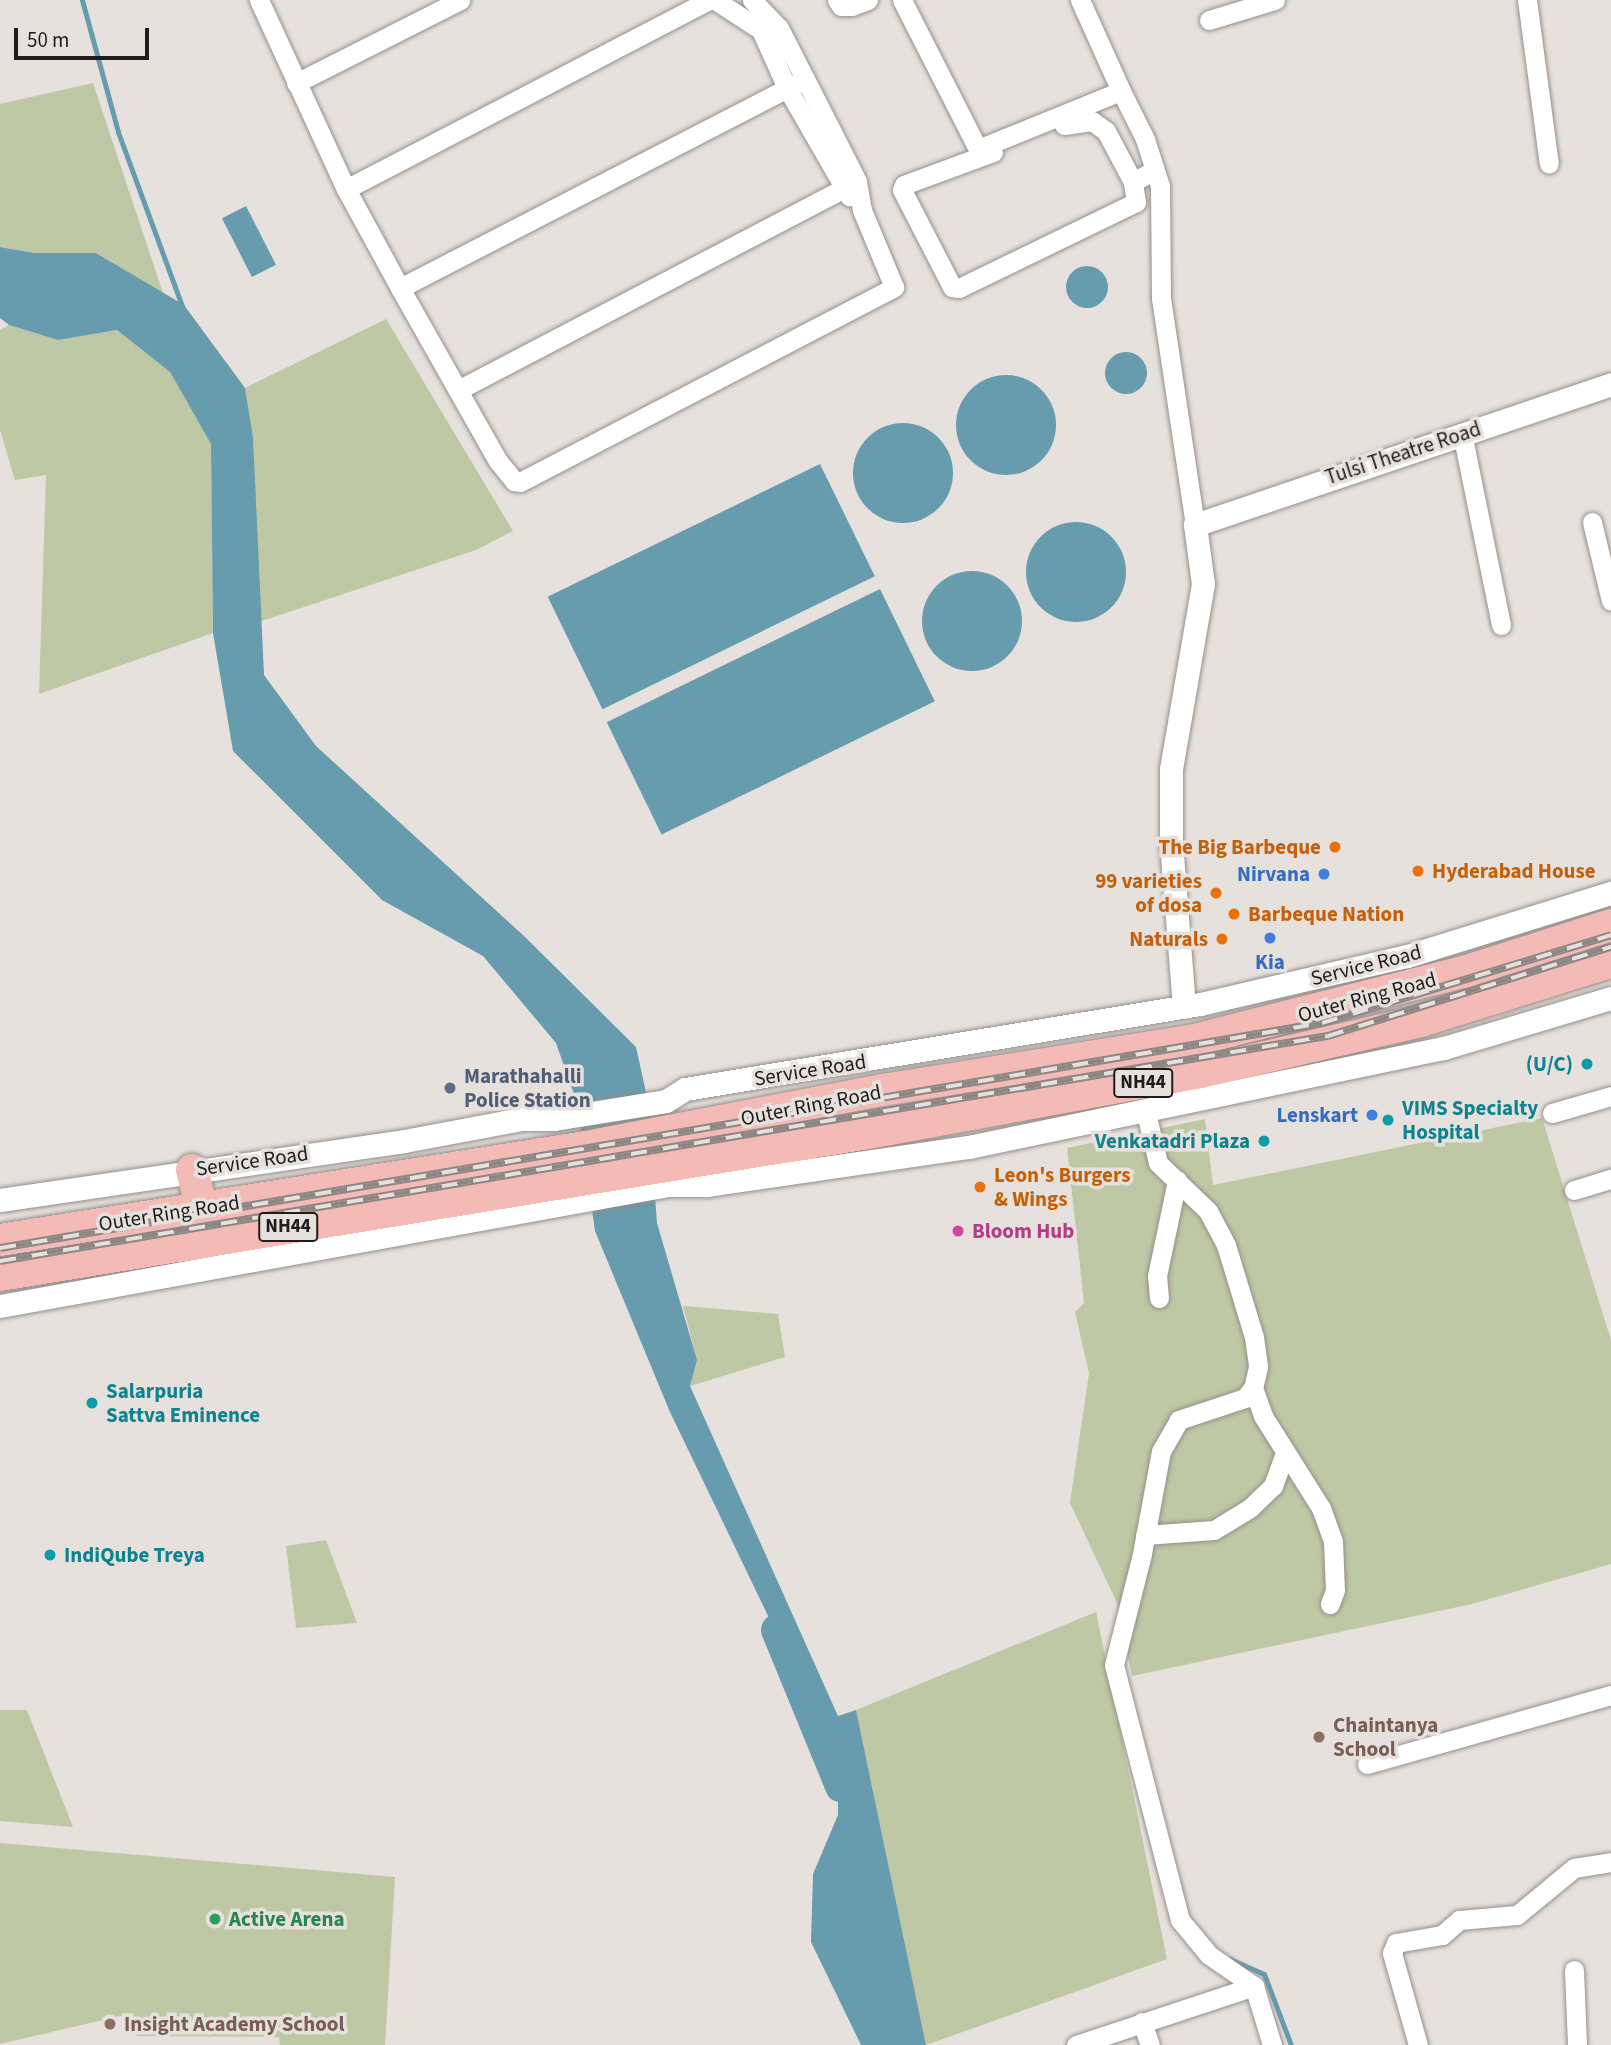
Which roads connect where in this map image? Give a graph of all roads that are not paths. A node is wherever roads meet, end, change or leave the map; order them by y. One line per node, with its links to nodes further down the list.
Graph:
1 (259, 0): 13 (street)
2 (460, 0): 13 (street)
3 (712, 0): 14 (street); 20 (street)
4 (752, 0): 12 (street)
5 (837, 0): 6 (street)
6 (868, 0)
7 (902, 0): 15 (street)
8 (1080, 0): 15 (street)
9 (1275, 0): 11 (street)
10 (1527, 0): 16 (street)
11 (1209, 20)
12 (805, 79): 14 (street); 19 (street)
13 (296, 83): 20 (street)
14 (787, 88): 19 (street); 21 (street)
15 (1121, 91): 17 (street)
16 (1549, 164)
17 (1155, 170): 18 (street); 26 (street)
18 (1133, 182): 18 (street)
19 (849, 185): 23 (street); 23 (street)
20 (346, 189): 21 (street)
21 (400, 288): 23 (street)
22 (1611, 384): 24 (street, Tulsi Theatre Road)
23 (458, 390)
24 (1462, 433): 26 (street, Tulsi Theatre Road); 28 (street)
25 (1592, 522): 27 (street)
26 (1195, 526): 33 (street)
27 (1611, 601)
28 (1501, 625)
29 (1611, 893): 33 (street, Service Road)
30 (1611, 925): 44 (highway, Outer Ring Road / NH44)
31 (1611, 962): 38 (highway, Outer Ring Road / NH44)
32 (1611, 998): 35 (street)
33 (1184, 1007): 37 (street, Service Road)
34 (1611, 1096): 36 (street)
35 (1146, 1113): 38 (street); 40 (street)
36 (1552, 1113)
37 (192, 1170): 43 (street, Service Road); 44 (highway)
38 (667, 1176): 42 (highway, Outer Ring Road / NH44)
39 (1611, 1178): 41 (street)
40 (1177, 1180): 47 (street); 49 (street)
41 (1574, 1189)
42 (577, 1190): 46 (highway, Outer Ring Road / NH44); 48 (street)
43 (0, 1200)
44 (201, 1207): 45 (highway, Outer Ring Road / NH44)
45 (0, 1240)
46 (0, 1275)
47 (1159, 1298)
48 (0, 1306)
49 (1253, 1388): 50 (street); 51 (street)
50 (1284, 1455): 51 (street); 52 (street)
51 (1145, 1535): 57 (street)
52 (1330, 1604)
53 (1611, 1695): 54 (street)
54 (1367, 1764)
55 (1611, 1862): 62 (street)
56 (1574, 1970): 63 (street)
57 (1254, 1986): 58 (street); 61 (street)
58 (1142, 2022): 59 (street); 60 (street)
59 (1076, 2045)
60 (1150, 2045)
61 (1272, 2045)
62 (1418, 2045)
63 (1577, 2045)

